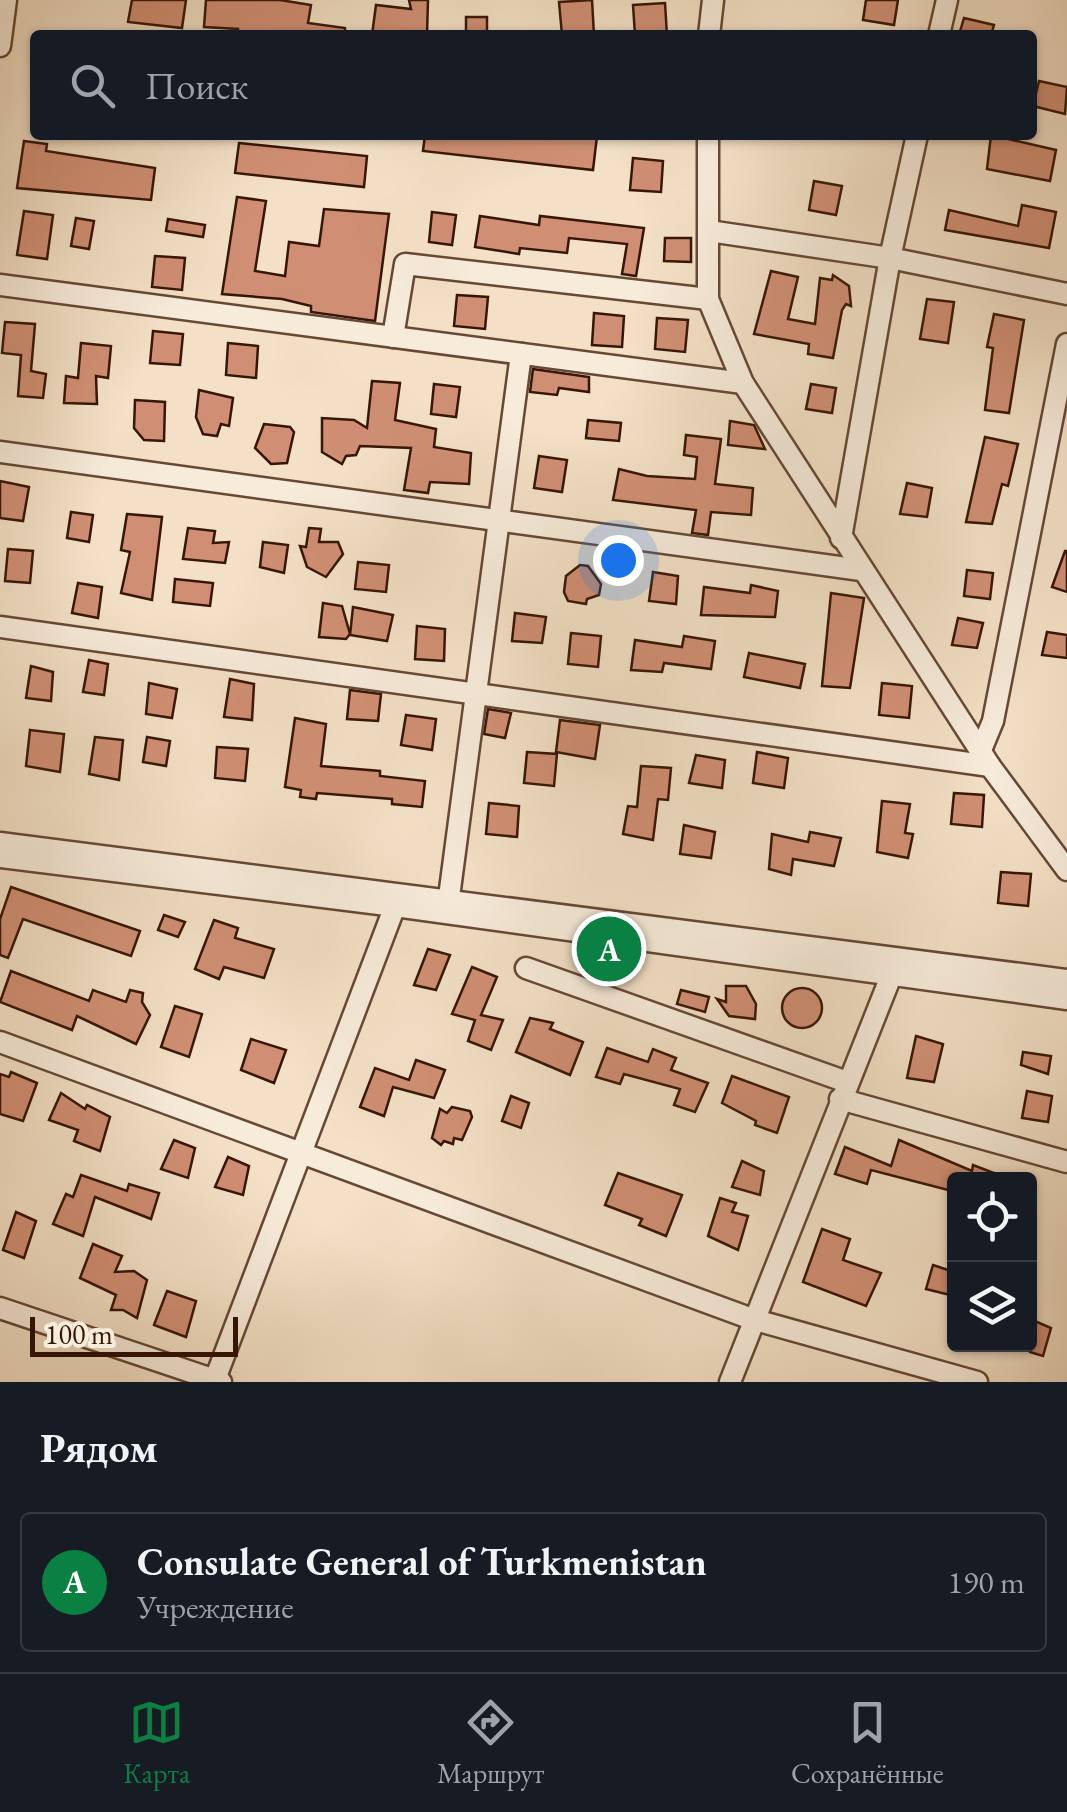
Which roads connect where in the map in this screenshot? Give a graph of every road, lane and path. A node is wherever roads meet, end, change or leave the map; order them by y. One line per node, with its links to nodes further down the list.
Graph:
1 (6, 0): 6 (street)
2 (713, 0): 4 (street)
3 (946, 0): 5 (street)
4 (710, 30)
5 (940, 30)
6 (0, 46)
7 (708, 140): 9 (street)
8 (916, 140): 10 (street)
9 (709, 231): 10 (street); 13 (street)
10 (890, 258): 12 (street); 20 (street)
11 (0, 285): 14 (street)
12 (1067, 294)
13 (708, 299): 14 (street); 17 (street)
14 (394, 337): 16 (street)
15 (1067, 344): 24 (street)
16 (521, 354): 17 (street); 19 (street)
17 (743, 382): 20 (street)
18 (0, 452): 19 (street)
19 (499, 519): 21 (street); 23 (street)
20 (841, 538): 21 (street)
21 (861, 570): 24 (street)
22 (0, 627): 23 (street)
23 (478, 696): 24 (street); 29 (street)
24 (986, 758): 27 (street)
25 (0, 842): 28 (street)
26 (0, 858): 28 (street)
27 (1067, 870)
28 (397, 899): 29 (street); 36 (street)
29 (448, 906): 30 (street)
30 (895, 966): 32 (street); 33 (street); 35 (street)
31 (526, 968): 35 (street)
32 (1067, 980)
33 (1067, 999)
34 (0, 1042): 36 (street)
35 (843, 1091): 37 (street); 39 (street)
36 (302, 1152): 39 (street); 40 (street)
37 (1067, 1162)
38 (0, 1308): 40 (street)
39 (752, 1319): 41 (street); 42 (street)
40 (216, 1381)
41 (730, 1382)
42 (976, 1382)

